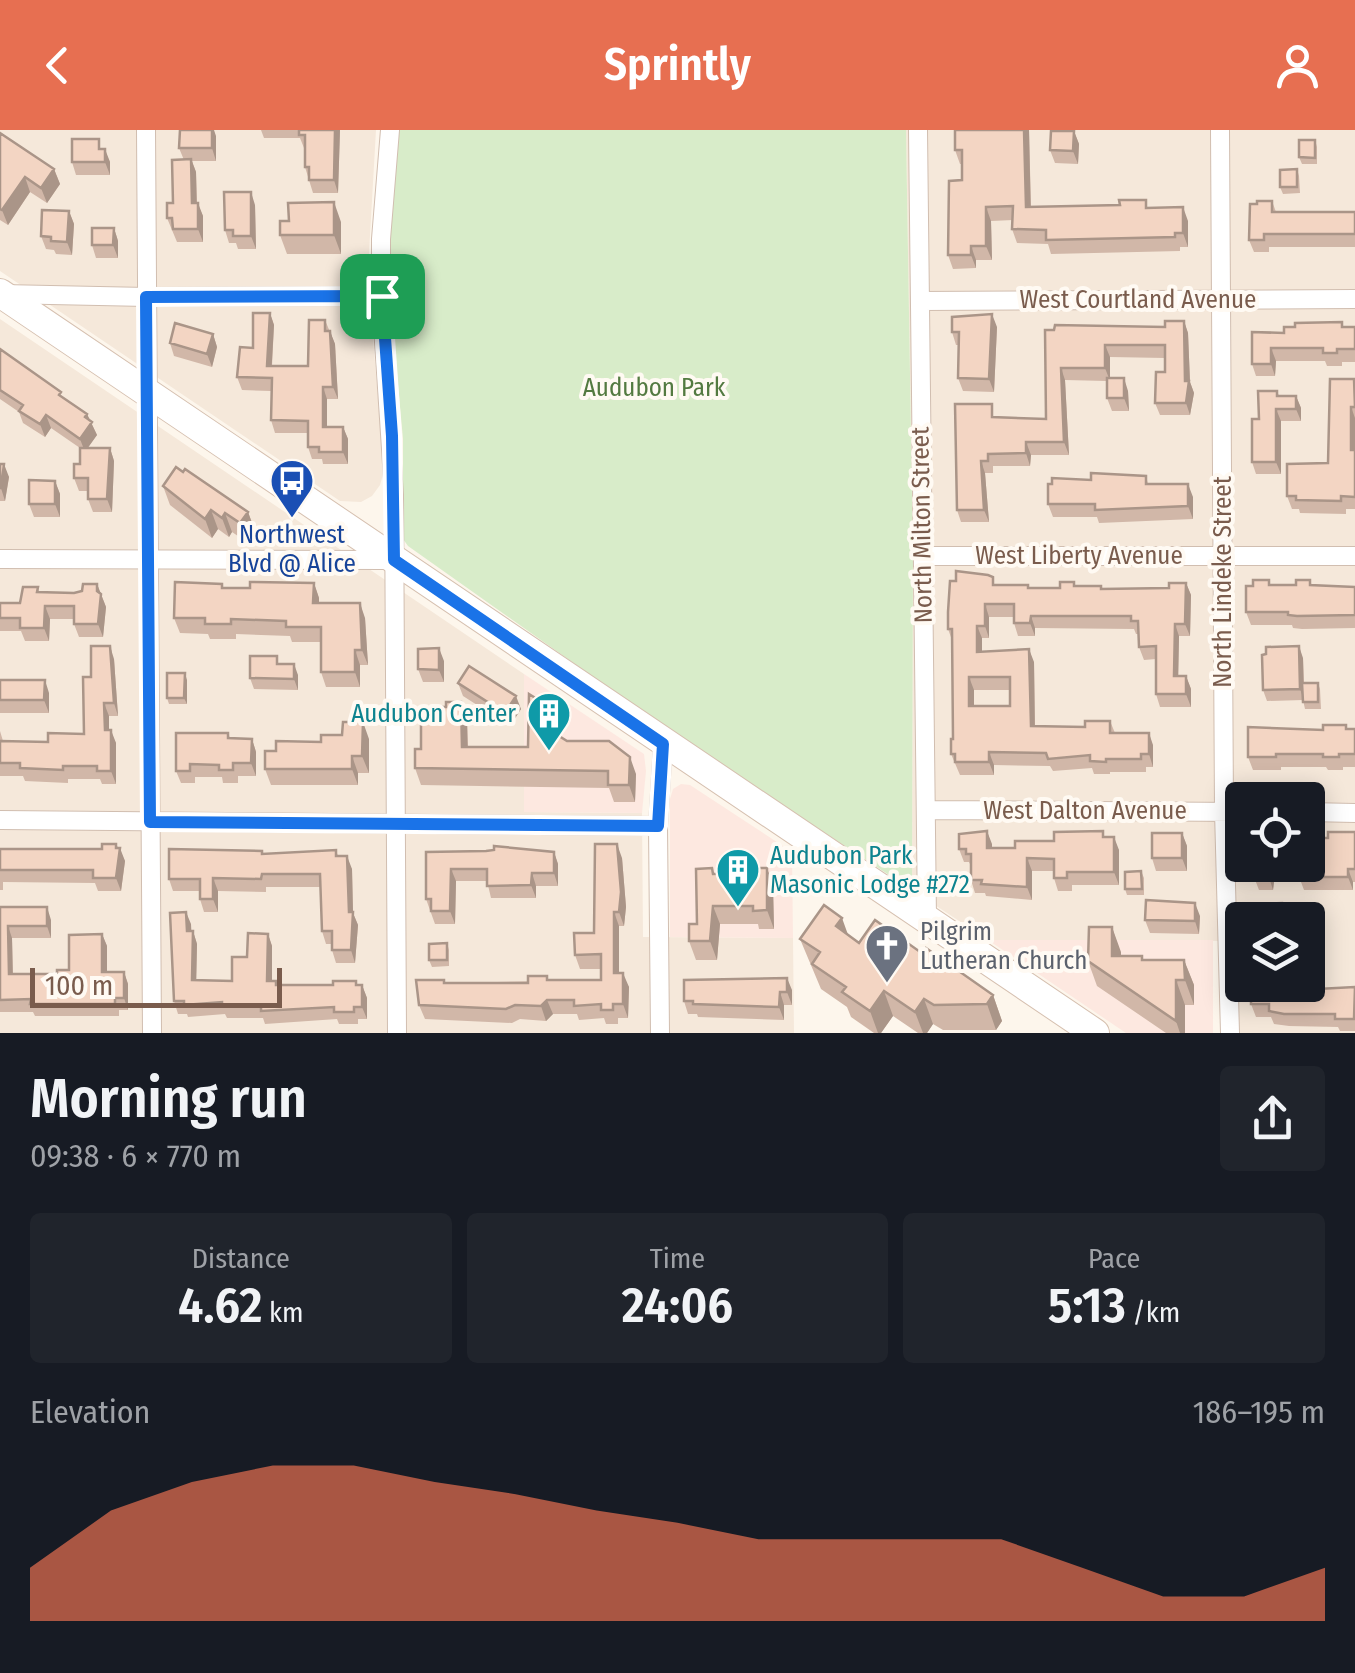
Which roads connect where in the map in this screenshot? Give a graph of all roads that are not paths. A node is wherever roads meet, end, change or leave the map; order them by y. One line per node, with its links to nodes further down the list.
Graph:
1 (146, 130): 7 (street)
2 (390, 130): 6 (street)
3 (918, 130): 10 (street, North Milton Street)
4 (1220, 130): 9 (street, North Lindeke Street)
5 (0, 294): 7 (street); 11 (main road)
6 (382, 296): 7 (street); 17 (street)
7 (146, 297): 11 (street)
8 (1355, 299): 9 (street, West Courtland Avenue)
9 (1220, 300): 10 (street, West Courtland Avenue); 13 (street, North Lindeke Street)
10 (920, 301): 12 (street, North Milton Street)
11 (146, 392): 16 (street); 17 (main road)
12 (922, 556): 13 (street, West Liberty Avenue); 20 (street, North Milton Street)
13 (1224, 556): 14 (street, West Liberty Avenue); 19 (street, North Lindeke Street)
14 (1355, 556)
15 (0, 559): 16 (street)
16 (148, 560): 17 (street); 25 (street)
17 (394, 560): 18 (main road); 26 (street)
18 (663, 744): 27 (street); 29 (main road)
19 (1233, 782)
20 (927, 810): 21 (street, West Dalton Avenue); 29 (street, North Milton Street)
21 (1225, 811)
22 (1325, 812): 23 (street)
23 (1355, 813)
24 (0, 820): 25 (street)
25 (150, 822): 26 (street); 30 (street)
26 (394, 824): 27 (street); 31 (street)
27 (658, 826): 32 (street)
28 (1233, 882): 34 (street, North Lindeke Street)
29 (927, 920): 33 (main road)
30 (152, 1033)
31 (397, 1033)
32 (660, 1033)
33 (1095, 1033)
34 (1230, 1033)

